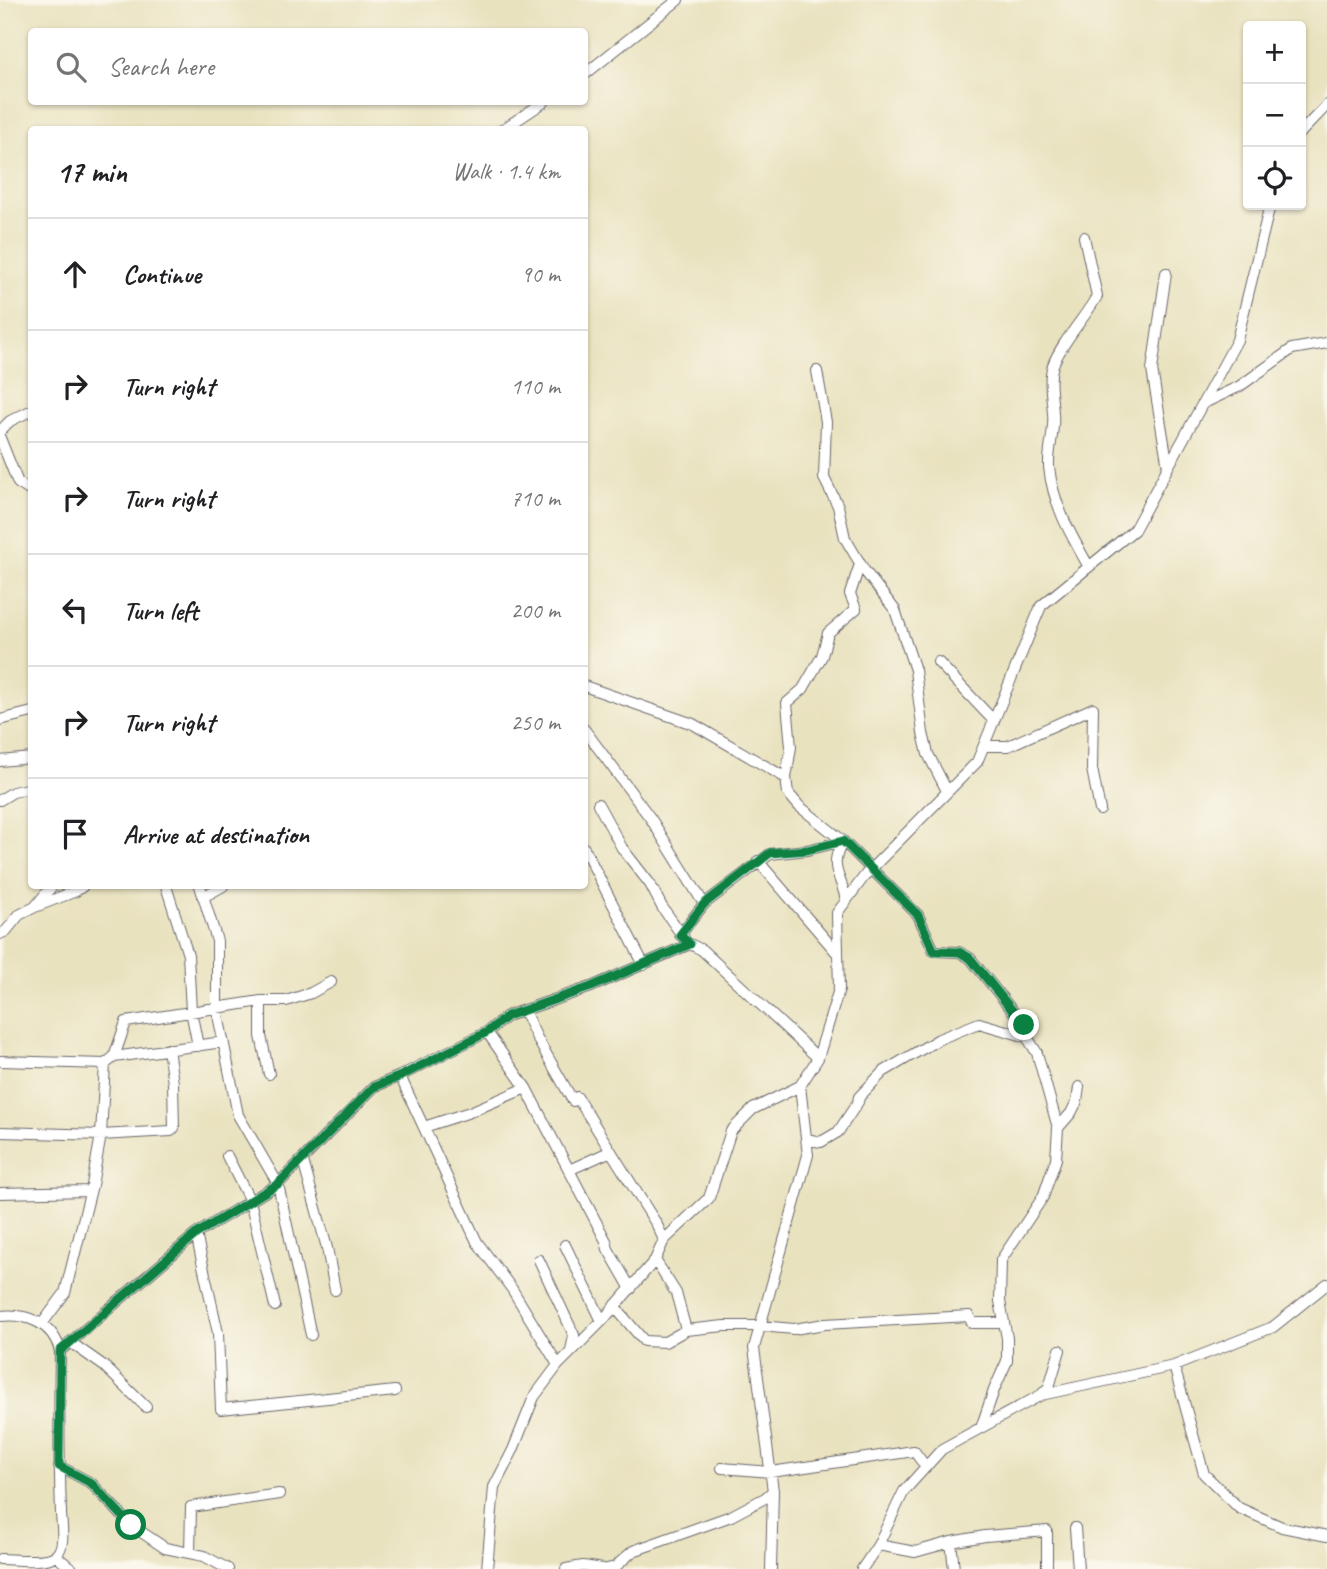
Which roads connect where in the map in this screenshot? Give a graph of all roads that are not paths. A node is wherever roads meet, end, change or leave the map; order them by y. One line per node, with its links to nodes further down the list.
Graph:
1 (678, 0): 2 (street)
2 (588, 72)
3 (1327, 104): 6 (street)
4 (540, 105): 5 (street)
5 (508, 126)
6 (1306, 127)
7 (1269, 210): 12 (street)
8 (1084, 237): 19 (street)
9 (1166, 273): 16 (street)
10 (1327, 344): 12 (street)
11 (817, 371): 18 (street)
12 (1203, 404): 16 (street)
13 (28, 412): 14 (street)
14 (0, 430)
15 (0, 438): 17 (street)
16 (1168, 468): 19 (street)
17 (28, 489)
18 (860, 564): 29 (street); 31 (street)
19 (1089, 567): 24 (street)
20 (938, 662): 24 (street)
21 (588, 687): 29 (street)
22 (28, 713): 23 (street)
23 (0, 720)
24 (994, 721): 26 (street)
25 (588, 734): 46 (street)
26 (984, 746): 31 (street); 34 (street)
27 (28, 758): 28 (street)
28 (0, 761)
29 (786, 778): 35 (street)
30 (28, 789): 32 (street)
31 (947, 791): 38 (street)
32 (0, 800)
33 (598, 804): 50 (street)
34 (1100, 810)
35 (843, 841): 37 (street); 38 (street); 45 (street)
36 (588, 856): 53 (street)
37 (758, 861): 46 (street); 52 (street)
38 (871, 869): 45 (street); 60 (street)
39 (50, 889): 47 (street)
40 (79, 889): 47 (street)
41 (167, 889): 57 (street)
42 (201, 889): 44 (street)
43 (218, 889): 44 (street)
44 (203, 897): 56 (street)
45 (845, 901): 52 (street)
46 (704, 904): 50 (street)
47 (35, 907): 49 (street)
48 (0, 921): 49 (street)
49 (3, 932)
50 (680, 935): 51 (street)
51 (690, 944): 53 (street); 65 (street)
52 (838, 954): 65 (street)
53 (644, 965): 58 (street)
54 (331, 982): 55 (street)
55 (261, 1001): 56 (street); 68 (street)
56 (217, 1010): 57 (street); 61 (street)
57 (191, 1011): 62 (street); 64 (street)
58 (524, 1011): 59 (street); 78 (street)
59 (487, 1032): 69 (street); 72 (street)
60 (1027, 1037): 74 (street); 77 (street)
61 (223, 1042): 62 (street); 82 (street)
62 (198, 1046): 63 (street)
63 (168, 1049): 64 (street); 76 (street)
64 (114, 1057): 67 (street)
65 (818, 1058): 70 (street)
66 (0, 1060): 67 (street)
67 (105, 1064): 76 (street)
68 (269, 1074)
69 (401, 1076): 73 (street); 80 (street)
70 (800, 1086): 77 (street); 87 (street)
71 (1079, 1087): 74 (street)
72 (526, 1088): 73 (street); 81 (street)
73 (424, 1126): 107 (street)
74 (1058, 1128): 98 (street)
75 (0, 1132): 76 (street)
76 (101, 1135): 83 (street)
77 (806, 1139): 100 (street)
78 (611, 1151): 81 (street); 87 (street)
79 (227, 1156): 85 (street)
80 (303, 1161): 82 (street); 93 (street)
81 (569, 1170): 92 (street)
82 (278, 1184): 85 (street); 102 (street)
83 (89, 1191): 84 (street); 99 (street)
84 (0, 1194)
85 (250, 1201): 86 (street); 94 (street)
86 (196, 1234): 103 (street); 109 (street)
87 (664, 1240): 90 (street)
88 (565, 1245): 97 (street)
89 (539, 1260): 106 (street)
90 (656, 1260): 92 (street); 101 (street)
91 (1327, 1284): 108 (street)
92 (631, 1289): 95 (street)
93 (335, 1290)
94 (275, 1306)
95 (614, 1306): 97 (street); 101 (street)
96 (0, 1317): 99 (street)
97 (602, 1321): 106 (street)
98 (1004, 1323): 100 (street); 112 (street)
99 (42, 1324): 105 (street)
100 (760, 1326): 101 (street); 116 (street)
101 (686, 1330)
102 (311, 1335)
103 (70, 1342): 105 (street); 111 (street)
104 (1060, 1350): 110 (street)
105 (60, 1351): 113 (street)
106 (571, 1352): 107 (street)
107 (558, 1365): 129 (street)
108 (1174, 1366): 110 (street); 120 (street)
109 (395, 1391)
110 (1041, 1395): 112 (street)
111 (146, 1407)
112 (981, 1428): 114 (street)
113 (59, 1466): 123 (street); 124 (street)
114 (926, 1467): 116 (street); 122 (street)
115 (722, 1468): 116 (street)
116 (771, 1472): 117 (street)
117 (773, 1491): 131 (street); 132 (street)
118 (279, 1494): 123 (street)
119 (1075, 1528): 136 (street)
120 (1327, 1536)
121 (951, 1542): 122 (street); 134 (street); 135 (street)
122 (878, 1545): 133 (street)
123 (190, 1553): 128 (street)
124 (56, 1556): 126 (street); 127 (street)
125 (0, 1559): 126 (street)
126 (36, 1565)
127 (72, 1569)
128 (228, 1569)
129 (487, 1569)
130 (566, 1569): 131 (street)
131 (605, 1569)
132 (771, 1569)
133 (862, 1569)
134 (954, 1569)
135 (1047, 1569)
136 (1078, 1569)

